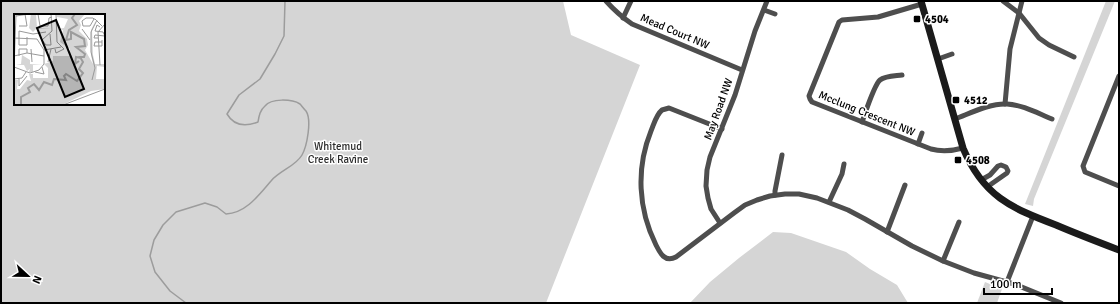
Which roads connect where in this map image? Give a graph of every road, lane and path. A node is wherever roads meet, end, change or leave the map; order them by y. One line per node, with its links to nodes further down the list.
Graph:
1 (606, 1): 10 (street, Mead Court NW)
2 (631, 1): 10 (street)
3 (767, 1): 7 (street, May Road NW)
4 (1003, 1): 8 (street)
5 (1022, 1): 8 (street)
6 (922, 3): 13 (street); 20 (street, Mcclung Crescent NW)
7 (764, 10): 9 (street); 14 (street, May Road NW)
8 (1018, 13): 12 (street); 17 (street)
9 (775, 14)
10 (623, 18): 14 (street, Mead Court NW)
11 (952, 54): 13 (street)
12 (1074, 57)
13 (938, 59): 19 (street)
14 (742, 70): 21 (street, May Road NW)
15 (902, 75): 20 (street)
16 (1119, 76): 29 (street)
17 (1005, 104): 18 (street); 19 (street)
18 (1052, 118)
19 (955, 119): 24 (street)
20 (862, 122): 23 (street, Mcclung Crescent NW)
21 (722, 129): 35 (street, May Road NW); 35 (street)
22 (922, 133): 23 (street, Mcclung Crescent NW)
23 (918, 144): 24 (street, Mcclung Crescent NW)
24 (963, 148): 27 (street)
25 (782, 155): 31 (street)
26 (844, 164): 32 (street)
27 (981, 180): 30 (street); 30 (street)
28 (905, 185): 36 (street)
29 (1119, 186)
30 (987, 187): 33 (street)
31 (775, 195): 32 (street); 35 (street)
32 (829, 202): 36 (street)
33 (1033, 216): 37 (street); 39 (street)
34 (959, 222): 38 (street)
35 (720, 224)
36 (887, 232): 38 (street)
37 (1119, 250)
38 (943, 261): 39 (street)
39 (1007, 282): 40 (street)
40 (1061, 303)

